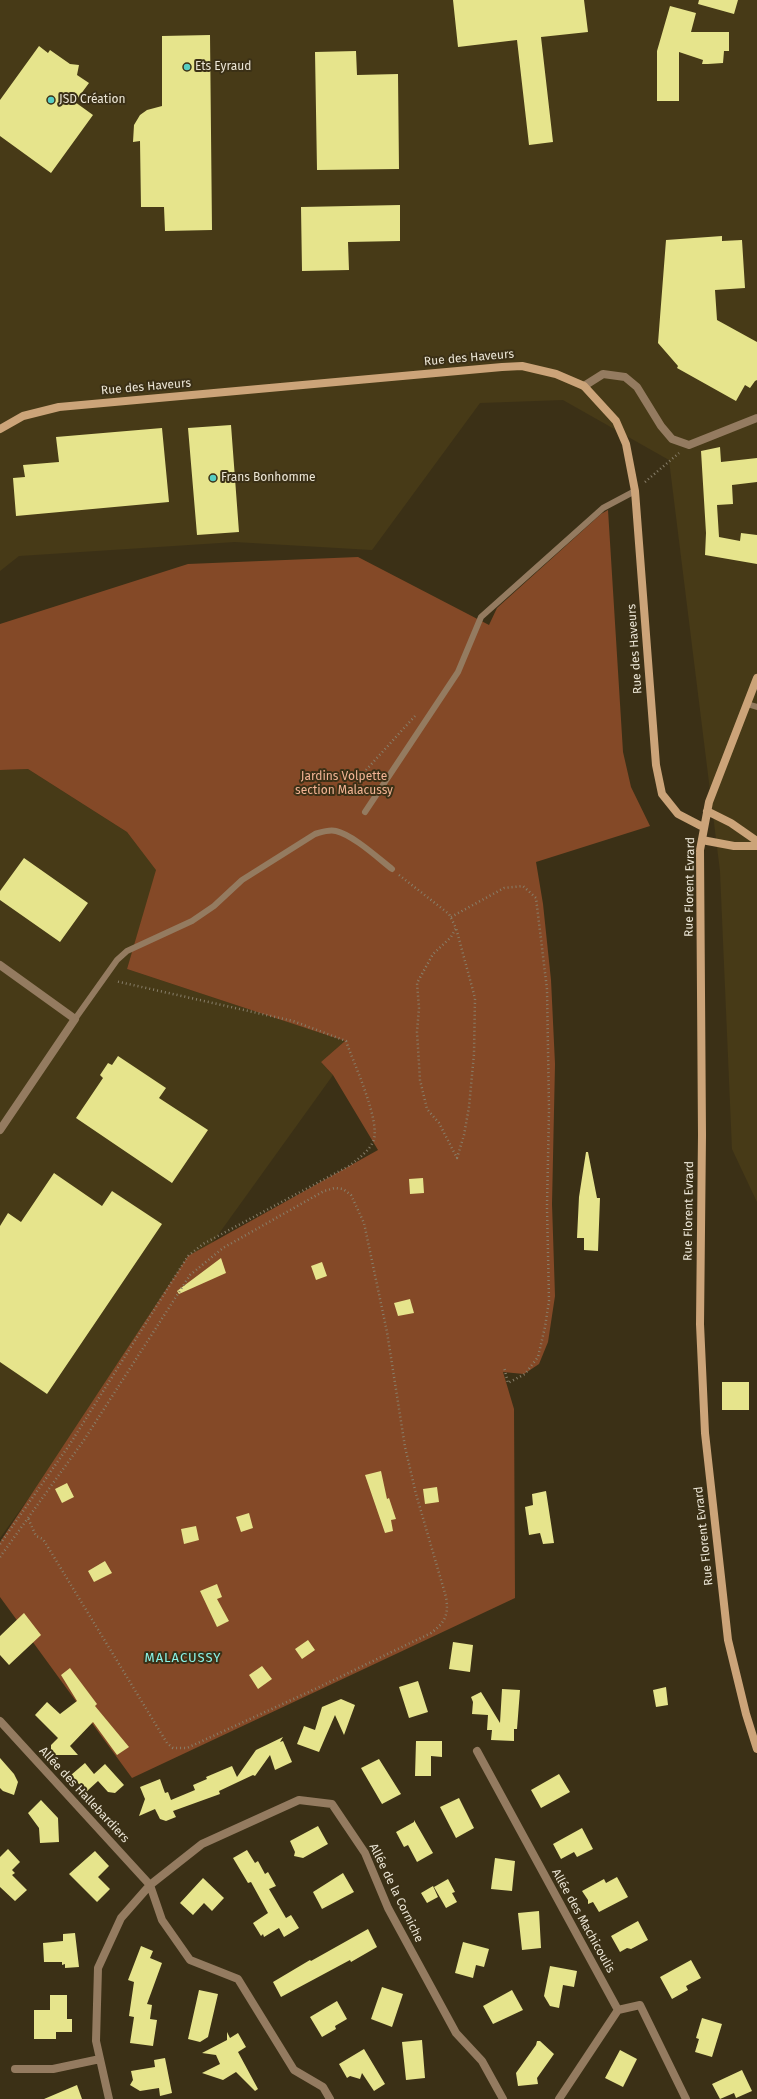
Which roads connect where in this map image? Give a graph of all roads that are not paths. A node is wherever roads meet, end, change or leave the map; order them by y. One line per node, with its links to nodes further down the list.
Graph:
1 (584, 386): 2 (street); 3 (street, Rue des Haveurs); 4 (street, Rue des Haveurs)
2 (757, 418)
3 (0, 429)
4 (635, 491): 9 (lane); 10 (street, Rue des Haveurs)
5 (757, 678): 6 (street, Rue Florent Evrard)
6 (747, 704): 7 (lane); 8 (street, Rue Florent Evrard)
7 (757, 707)
8 (707, 811): 10 (street, Rue Florent Evrard); 12 (street)
9 (365, 812)
10 (703, 827): 11 (street, Rue Florent Evrard)
11 (702, 840): 13 (street); 19 (street, Rue Florent Evrard)
12 (757, 842)
13 (757, 846)
14 (392, 869): 16 (lane)
15 (0, 965): 16 (street)
16 (74, 1019): 17 (street)
17 (0, 1130)
18 (0, 1721): 21 (street, Allée des Hallebardiers)
19 (757, 1749)
20 (476, 1751): 22 (street, Allée des Machicoulis)
21 (150, 1885): 23 (street, Allée de la Corniche); 26 (street); 27 (street, Allée de la Corniche)
22 (618, 2010): 28 (street); 29 (street)
23 (100, 2059): 24 (street); 25 (street, Allée de la Corniche)
24 (15, 2069)
25 (109, 2099)
26 (330, 2099)
27 (503, 2099)
28 (559, 2099)
29 (686, 2099)

